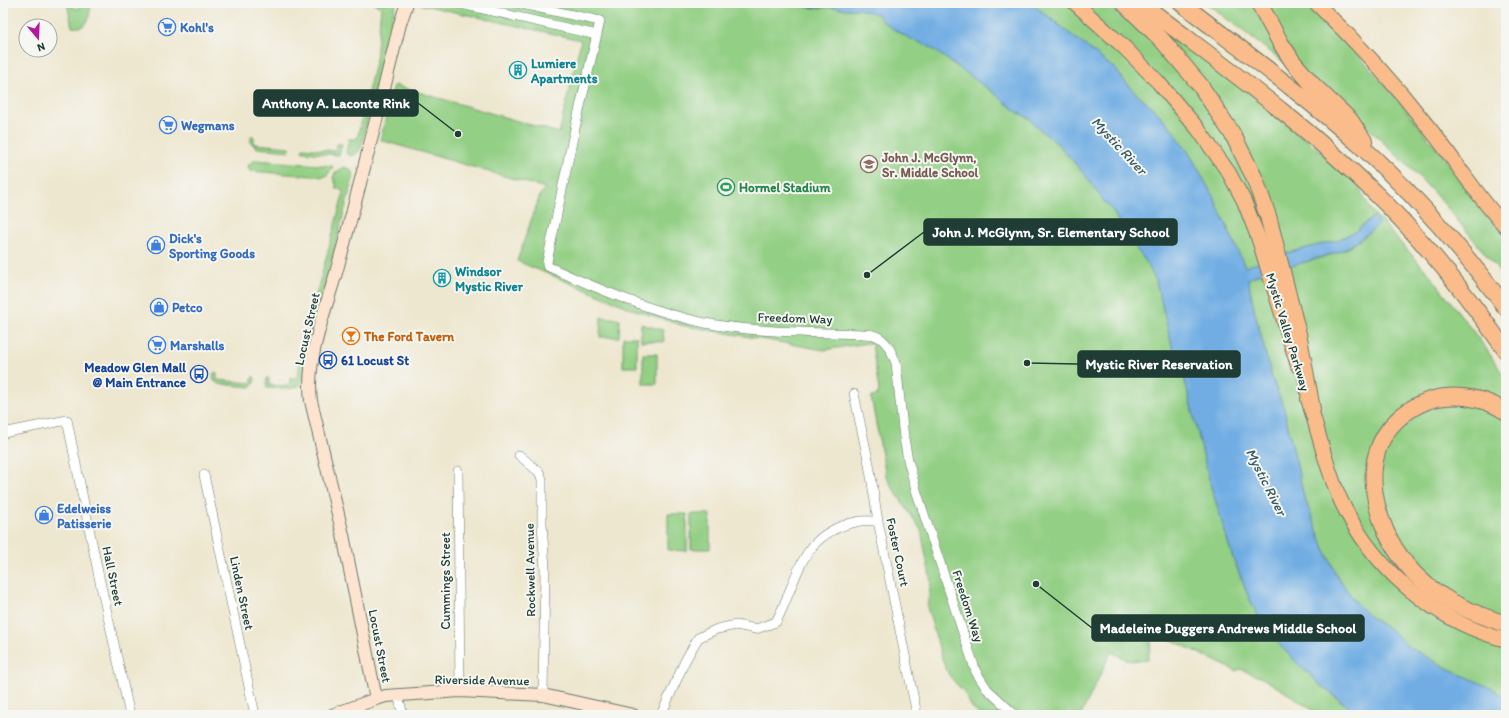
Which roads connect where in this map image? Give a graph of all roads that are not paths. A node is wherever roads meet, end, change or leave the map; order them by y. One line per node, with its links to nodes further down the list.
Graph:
1 (403, 3): 11 (street, Locust Street)
2 (407, 3): 11 (street, Locust Street)
3 (457, 3): 12 (street)
4 (517, 3): 12 (street, Freedom Way)
5 (1075, 3): 18 (main road, Mystic Valley Parkway)
6 (1124, 3): 18 (highway)
7 (1141, 3): 16 (highway)
8 (1181, 3): 13 (highway)
9 (1259, 3): 13 (highway)
10 (1316, 3): 14 (main road)
11 (402, 16): 30 (street, Locust Street)
12 (597, 35): 38 (street, Freedom Way)
13 (1379, 163): 15 (highway)
14 (1506, 227)
15 (1506, 308)
16 (1506, 351)
17 (854, 394): 24 (street, Foster Court)
18 (1312, 409): 26 (main road, Mystic Valley Parkway)
19 (1506, 412): 25 (highway)
20 (3, 433): 31 (street, Hall Street)
21 (519, 455): 29 (street, Rockwell Avenue)
22 (458, 471): 27 (street, Cummings Street)
23 (204, 475): 32 (street, Linden Street)
24 (878, 520): 36 (street); 37 (street, Foster Court)
25 (1506, 624)
26 (1506, 640)
27 (460, 691): 28 (street, Riverside Avenue); 29 (street, Riverside Avenue)
28 (398, 695): 30 (street, Riverside Avenue); 34 (street)
29 (543, 695): 35 (street, Riverside Avenue)
30 (376, 699): 33 (street, Riverside Avenue)
31 (130, 715)
32 (255, 715)
33 (332, 715)
34 (403, 715)
35 (633, 715)
36 (661, 715)
37 (917, 715)
38 (1014, 715)

